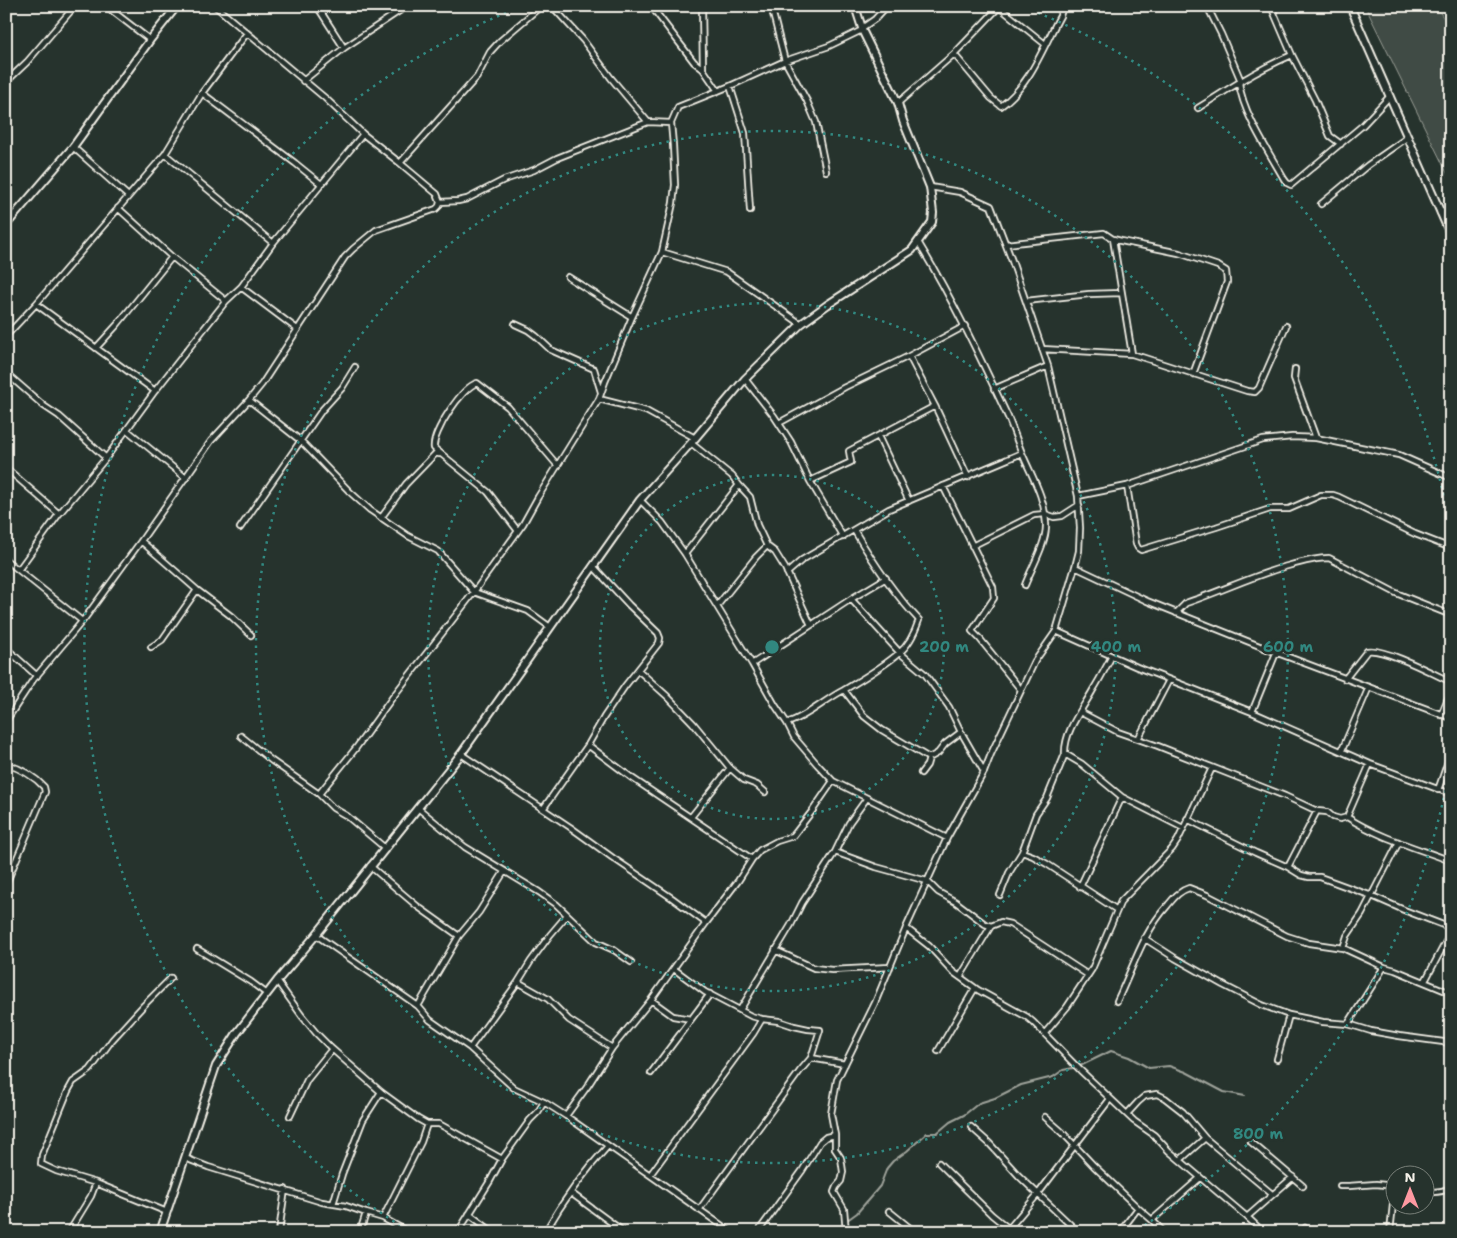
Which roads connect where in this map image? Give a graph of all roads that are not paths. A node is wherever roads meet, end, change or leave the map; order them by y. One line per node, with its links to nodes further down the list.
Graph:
1 (75, 6): 29 (street)
2 (106, 6): 21 (street)
3 (177, 6): 21 (street)
4 (215, 6): 20 (street)
5 (317, 6): 23 (street)
6 (407, 6): 23 (street)
7 (541, 6): 44 (street)
8 (552, 6): 37 (street)
9 (651, 6): 27 (street)
10 (702, 6): 27 (street)
11 (771, 6): 26 (street)
12 (855, 6): 19 (street)
13 (887, 6): 19 (street)
14 (1063, 6): 22 (street)
15 (1207, 6): 30 (street)
16 (1271, 6): 25 (street)
17 (1350, 6): 34 (street)
18 (999, 7): 22 (street); 24 (street)
19 (862, 29): 26 (street); 35 (street)
20 (246, 33): 28 (street); 33 (street)
21 (150, 40): 42 (street)
22 (1045, 44): 24 (street)
23 (344, 48): 28 (street)
24 (954, 54): 35 (street)
25 (1292, 55): 30 (street); 41 (street)
26 (785, 61): 31 (street); 45 (street)
27 (703, 69): 32 (street)
28 (303, 81): 39 (street)
29 (6, 82)
30 (1240, 82): 36 (street); 41 (street)
31 (730, 86): 32 (street); 53 (street)
32 (718, 91): 38 (street)
33 (202, 93): 43 (street); 46 (street)
34 (1390, 96): 40 (street); 41 (street)
35 (898, 103): 47 (street)
36 (1198, 108)
37 (648, 122): 38 (street); 49 (street)
38 (671, 123): 61 (street)
39 (363, 134): 44 (street); 46 (street)
40 (1408, 137): 50 (street); 54 (street)
41 (1341, 144)
42 (73, 148): 48 (street); 55 (street)
43 (164, 154): 48 (street); 59 (street)
44 (400, 163): 49 (street)
45 (826, 171)
46 (321, 184): 59 (street)
47 (930, 187): 58 (street); 60 (street)
48 (128, 196): 51 (street)
49 (440, 202): 75 (street)
50 (1321, 204)
51 (118, 208): 62 (street); 68 (street)
52 (1451, 209): 54 (street)
53 (750, 210)
54 (1440, 213): 56 (street)
55 (6, 225)
56 (1451, 236)
57 (1113, 239): 60 (street); 65 (street); 86 (street)
58 (918, 242): 71 (street); 73 (street)
59 (273, 243): 64 (street)
60 (1006, 244): 67 (street)
61 (662, 252): 69 (street); 71 (street)
62 (172, 258): 66 (street); 78 (street)
63 (568, 277): 69 (street)
64 (241, 287): 66 (street); 75 (street)
65 (1121, 293): 67 (street); 80 (street)
66 (226, 301): 89 (street)
67 (1026, 301): 79 (street)
68 (36, 304): 76 (street); 78 (street)
69 (632, 317): 90 (street)
70 (515, 324): 90 (street)
71 (802, 324): 87 (street)
72 (6, 325): 76 (street)
73 (965, 326): 81 (street); 88 (street)
74 (1286, 326): 86 (street)
75 (297, 329): 92 (street)
76 (12, 330): 77 (street)
77 (6, 336)
78 (96, 348): 89 (street)
79 (1042, 349): 80 (street); 82 (street)
80 (1132, 354): 86 (street)
81 (909, 356): 93 (street); 94 (street)
82 (1048, 366): 88 (street); 112 (street)
83 (355, 367): 98 (street)
84 (1296, 369): 97 (street)
85 (6, 373): 102 (street)
86 (1193, 374)
87 (745, 379): 94 (street); 99 (street)
88 (994, 389): 100 (street)
89 (155, 391): 95 (street)
90 (601, 392): 91 (street)
91 (599, 399): 99 (street); 103 (street)
92 (249, 400): 98 (street); 106 (street)
93 (935, 406): 96 (street); 105 (street)
94 (779, 423): 108 (street)
95 (127, 430): 102 (street); 106 (street)
96 (878, 436): 108 (street); 114 (street)
97 (1316, 438): 107 (street); 111 (street)
98 (301, 441): 118 (street); 119 (street)
99 (693, 441): 109 (street); 113 (street)
100 (1022, 453): 105 (street); 117 (street)
101 (443, 456): 103 (street); 118 (street); 121 (street)
102 (106, 458): 116 (street)
103 (558, 466): 121 (street)
104 (6, 468): 116 (street)
105 (968, 477): 110 (street)
106 (186, 478): 123 (street)
107 (1451, 478)
108 (810, 481): 122 (street)
109 (739, 485): 124 (street); 127 (street)
110 (943, 486): 114 (street); 125 (street)
111 (1127, 486): 112 (street); 126 (street)
112 (1078, 496): 115 (street)
113 (640, 500): 127 (street); 129 (street)
114 (909, 501): 120 (street)
115 (1079, 505): 117 (street); 130 (street)
116 (60, 514): 131 (street)
117 (1045, 514): 125 (street); 134 (street)
118 (381, 518): 136 (street)
119 (240, 528)
120 (854, 530): 122 (street); 133 (street)
121 (518, 531): 136 (street)
122 (843, 537): 132 (street)
123 (141, 541): 135 (street); 141 (street)
124 (767, 546): 132 (street); 138 (street)
125 (972, 546): 159 (street)
126 (1451, 548)
127 (685, 554): 138 (street)
128 (6, 560): 131 (street)
129 (593, 566): 143 (street); 152 (street)
130 (1075, 567): 139 (street); 144 (street)
131 (19, 569): 141 (street)
132 (787, 573): 142 (street)
133 (886, 578): 137 (street); 148 (street)
134 (1025, 584)
135 (197, 590): 145 (street); 146 (street)
136 (474, 592): 143 (street); 185 (street)
137 (851, 599): 142 (street); 148 (street)
138 (717, 606): 151 (street)
139 (1176, 613): 140 (street); 149 (street)
140 (1451, 615)
141 (82, 621): 153 (street)
142 (811, 625): 151 (street)
143 (550, 627): 173 (street)
144 (1056, 631): 150 (street); 159 (street)
145 (251, 635)
146 (151, 647)
147 (6, 648): 153 (street)
148 (900, 652): 158 (street); 167 (street)
149 (1276, 653): 154 (street); 162 (street)
150 (1112, 656): 155 (street); 161 (street)
151 (752, 664): 166 (street)
152 (638, 670): 170 (street); 178 (street)
153 (37, 676): 165 (street)
154 (1345, 679): 156 (street); 157 (street)
155 (1169, 680): 162 (street); 169 (street)
156 (1451, 682)
157 (1369, 687): 163 (street); 171 (street)
158 (844, 690): 166 (street); 175 (street)
159 (1021, 690): 180 (street)
160 (1451, 691): 163 (street)
161 (1080, 712): 169 (street); 174 (street)
162 (1252, 712): 171 (street)
163 (1441, 714): 164 (street)
164 (1451, 718)
165 (6, 721)
166 (787, 723): 182 (street)
167 (961, 732): 175 (street); 180 (street)
168 (241, 736): 185 (street)
169 (1138, 739): 179 (street)
170 (588, 745): 190 (street); 192 (street)
171 (1342, 750): 177 (street)
172 (1451, 753): 183 (street)
173 (461, 754): 189 (street); 190 (street)
174 (1064, 754): 187 (street); 200 (street)
175 (929, 758): 181 (street)
176 (6, 764): 207 (street)
177 (1370, 764): 183 (street); 193 (street)
178 (730, 768): 184 (street); 192 (street)
179 (1212, 768): 191 (street); 194 (street)
180 (984, 772): 196 (street)
181 (921, 773)
182 (833, 781): 188 (street); 201 (street)
183 (1438, 790): 186 (street)
184 (765, 792)
185 (319, 794): 198 (street)
186 (1451, 794)
187 (1122, 797): 195 (street); 208 (street)
188 (867, 798): 196 (street); 199 (street)
189 (418, 808): 198 (street); 205 (street)
190 (544, 809): 213 (street)
191 (1317, 811): 193 (street); 204 (street)
192 (691, 817): 201 (street)
193 (1347, 817): 197 (street)
194 (1187, 819): 195 (street); 204 (street)
195 (1183, 828): 211 (street)
196 (947, 838): 206 (street)
197 (1399, 842): 202 (street); 210 (street)
198 (385, 848): 203 (street)
199 (835, 852): 206 (street); 222 (street)
200 (1022, 852): 208 (street); 209 (street)
201 (752, 859): 213 (street)
202 (1451, 862)
203 (370, 866): 217 (street); 218 (street)
204 (1288, 866): 210 (street)
205 (504, 872): 212 (street); 218 (street)
206 (927, 882): 214 (street); 215 (street)
207 (6, 884)
208 (1080, 887): 211 (street)
209 (1000, 895)
210 (1372, 896): 216 (street); 220 (street)
211 (1117, 910): 227 (street)
212 (567, 915): 223 (street); 232 (street)
213 (706, 923): 226 (street)
214 (990, 926): 227 (street); 228 (street)
215 (906, 928): 224 (street); 228 (street)
216 (1451, 930): 231 (street)
217 (316, 935): 230 (street); 239 (street)
218 (459, 936): 239 (street)
219 (1144, 938): 220 (street); 238 (street); 241 (street)
220 (1343, 948): 225 (street)
221 (197, 949): 235 (street)
222 (775, 950): 224 (street); 240 (street)
223 (631, 962)
224 (890, 967): 253 (street)
225 (1384, 967): 231 (street); 244 (street)
226 (674, 969): 236 (street); 237 (street)
227 (1088, 975): 245 (street)
228 (960, 977): 233 (street)
229 (171, 978): 276 (street)
230 (277, 981): 235 (street); 249 (street)
231 (1426, 981): 234 (street)
232 (518, 982): 247 (street); 248 (street)
233 (976, 988): 245 (street); 250 (street)
234 (1451, 993)
235 (267, 994): 269 (street)
236 (710, 994): 240 (street); 242 (street)
237 (651, 1000): 242 (street); 248 (street)
238 (1117, 1001)
239 (418, 1006): 247 (street)
240 (740, 1010): 243 (street)
241 (1289, 1015): 244 (street); 252 (street)
242 (691, 1019): 254 (street)
243 (762, 1019): 251 (street); 273 (street)
244 (1348, 1024): 246 (street)
245 (1045, 1033): 256 (street)
246 (1451, 1043)
247 (470, 1048): 257 (street)
248 (612, 1048): 260 (street)
249 (332, 1049): 255 (street); 259 (street)
250 (938, 1051)
251 (811, 1058): 253 (street); 288 (street)
252 (1277, 1059)
253 (845, 1064): 264 (street)
254 (651, 1073)
255 (381, 1092): 262 (street); 286 (street)
256 (1110, 1099): 258 (street); 268 (street)
257 (544, 1102): 260 (street); 270 (street)
258 (1127, 1114): 265 (street); 271 (street)
259 (290, 1116)
260 (566, 1116): 267 (street)
261 (1045, 1117): 268 (street)
262 (427, 1124): 270 (street); 295 (street)
263 (971, 1127): 284 (street)
264 (835, 1135): 310 (street); 311 (street)
265 (1205, 1138): 271 (street); 285 (street)
266 (1251, 1142): 275 (street)
267 (608, 1146): 273 (street); 283 (street)
268 (1074, 1146): 284 (street); 287 (street)
269 (185, 1158): 281 (street); 289 (street)
270 (502, 1159): 292 (street)
271 (1180, 1160): 274 (street)
272 (939, 1163): 299 (street)
273 (650, 1175): 288 (street)
274 (1200, 1178): 294 (street); 296 (street)
275 (1293, 1178): 278 (street); 285 (street)
276 (96, 1183): 289 (street); 300 (street)
277 (1384, 1185): 279 (street)
278 (1303, 1186)
279 (1340, 1186)
280 (1451, 1188): 282 (street)
281 (285, 1189): 286 (street); 302 (street)
282 (1434, 1192)
283 (571, 1193): 307 (street); 308 (street)
284 (1038, 1194): 299 (street); 313 (street)
285 (1272, 1194): 294 (street)
286 (333, 1204): 291 (street)
287 (1138, 1208): 296 (street); 314 (street)
288 (699, 1210): 309 (street)
289 (166, 1212): 298 (street)
290 (889, 1212): 312 (street)
291 (366, 1213): 295 (street); 303 (street)
292 (469, 1214): 305 (street); 306 (street)
293 (1392, 1216): 318 (street)
294 (1247, 1217): 316 (street)
295 (383, 1218): 304 (street)
296 (1152, 1220): 315 (street)
297 (1305, 1228): 317 (street)
298 (160, 1230): 301 (street)
299 (1007, 1230)
300 (69, 1232)
301 (170, 1232)
302 (279, 1232)
303 (360, 1232)
304 (408, 1232)
305 (458, 1232)
306 (493, 1232)
307 (545, 1232)
308 (624, 1232)
309 (731, 1232)
310 (758, 1232)
311 (846, 1232)
312 (915, 1232)
313 (1078, 1232)
314 (1120, 1232)
315 (1164, 1232)
316 (1263, 1232)
317 (1301, 1232)
318 (1390, 1232)

